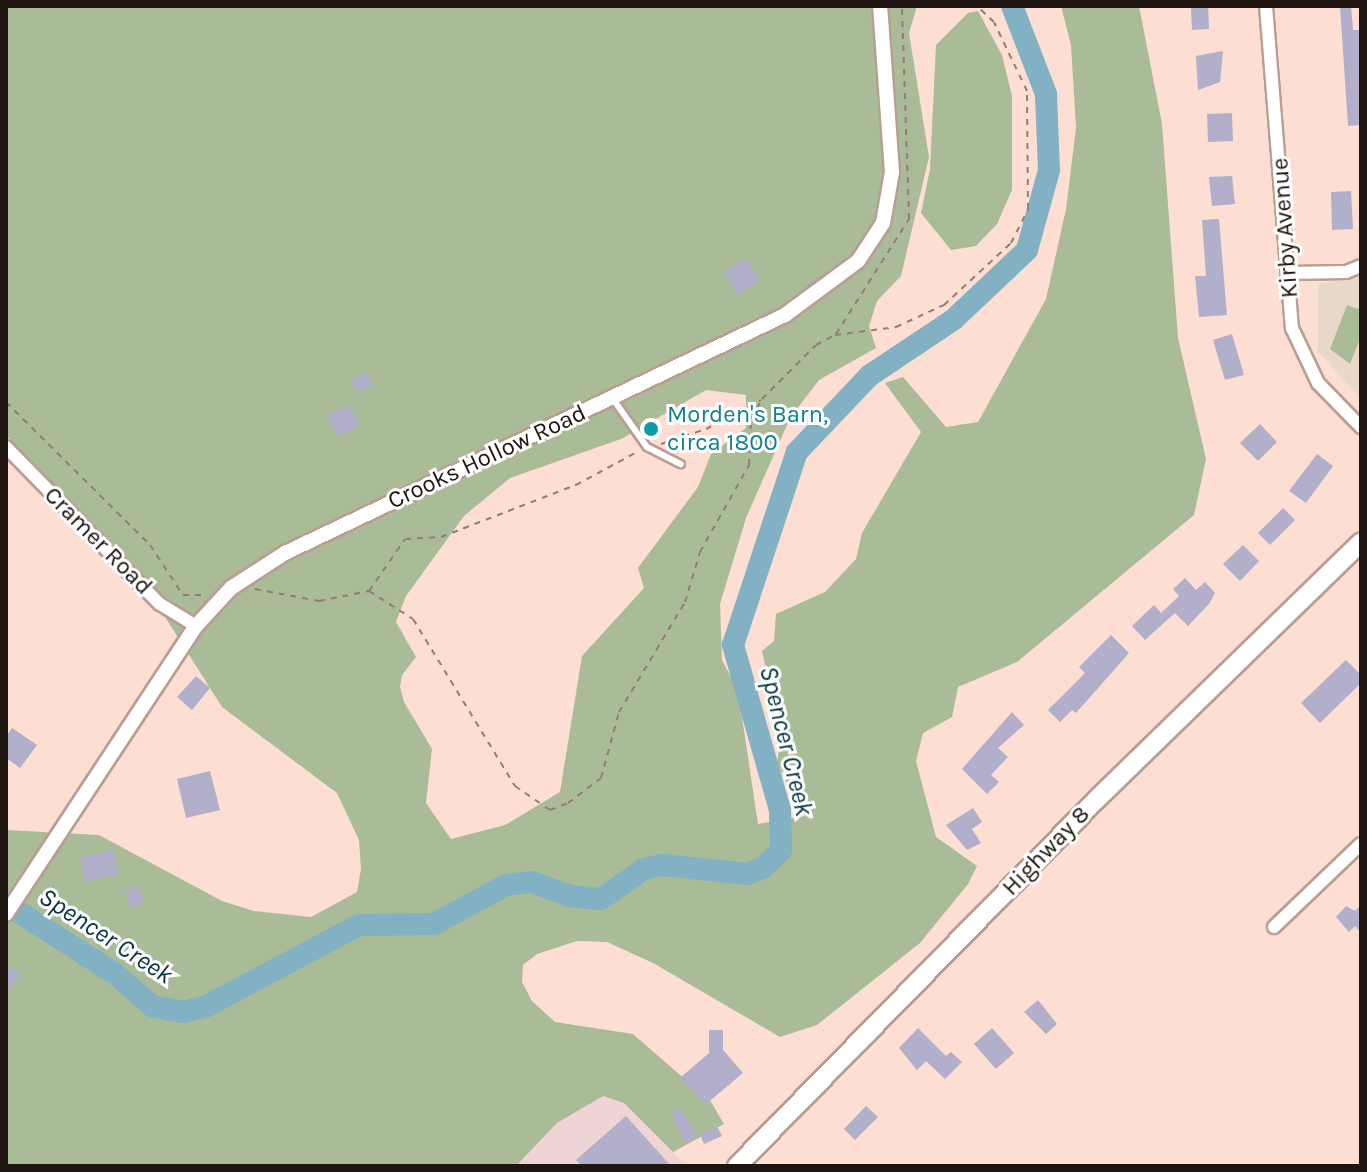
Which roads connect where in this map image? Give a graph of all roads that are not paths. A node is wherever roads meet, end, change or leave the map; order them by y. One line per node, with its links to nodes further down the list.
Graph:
1 (880, 6): 5 (street, Crooks Hollow Road)
2 (1266, 6): 4 (street, Kirby Avenue)
3 (1361, 266): 4 (street)
4 (1288, 273): 6 (street, Kirby Avenue)
5 (613, 399): 8 (lane); 10 (street, Crooks Hollow Road)
6 (1361, 427)
7 (6, 447): 10 (street, Cramer Road)
8 (681, 464)
9 (1361, 542): 14 (main road, Highway 8)
10 (196, 626): 12 (street, Crooks Hollow Road)
11 (1361, 844): 13 (street)
12 (6, 914)
13 (1274, 927)
14 (737, 1166)

